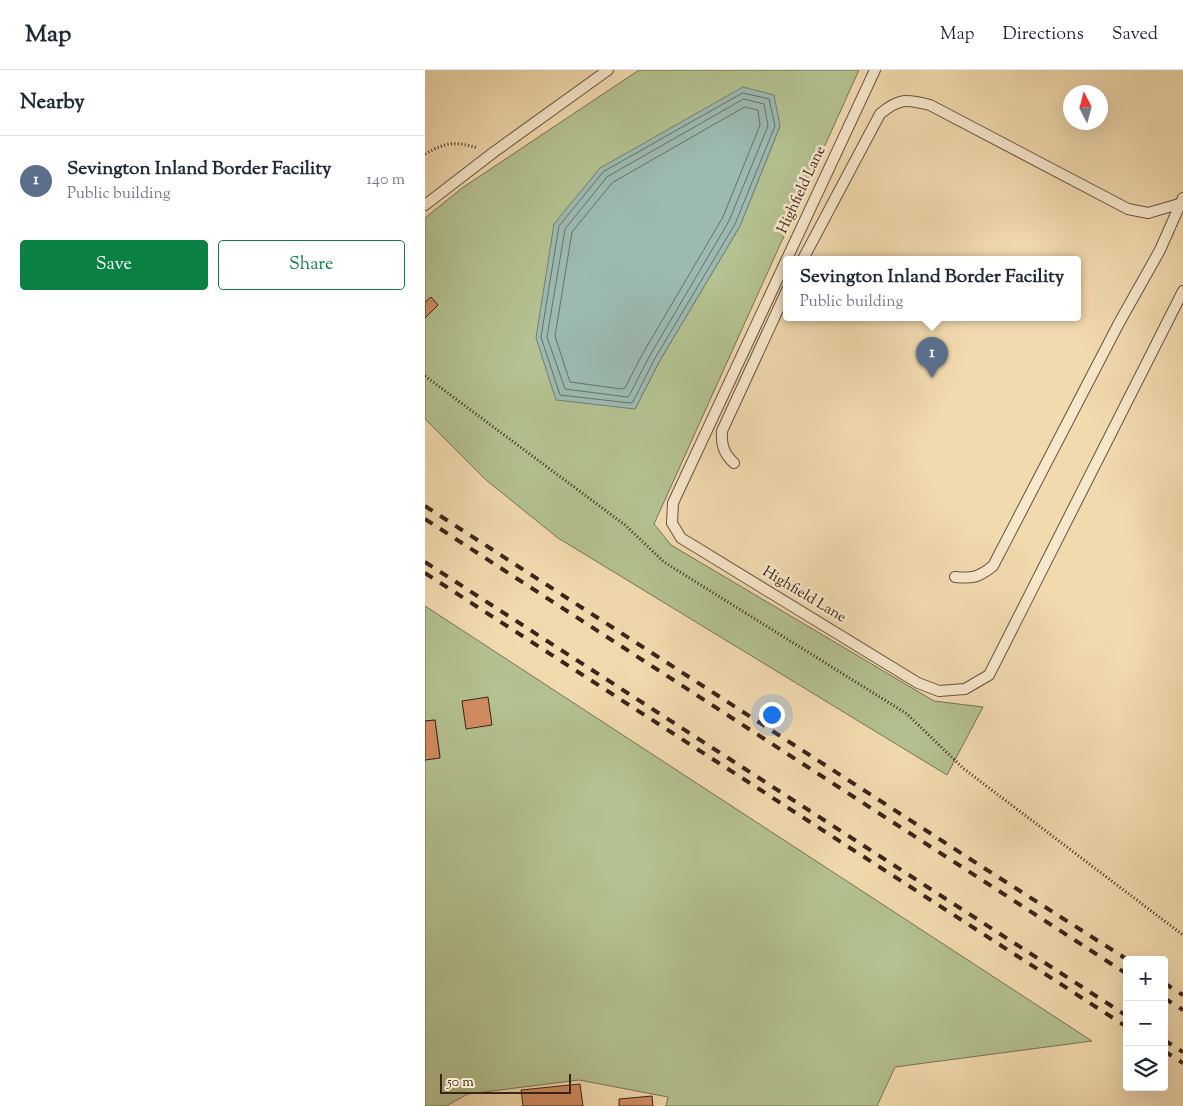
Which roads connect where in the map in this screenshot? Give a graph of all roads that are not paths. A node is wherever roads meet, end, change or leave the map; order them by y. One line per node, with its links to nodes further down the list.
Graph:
1 (608, 70): 4 (lane)
2 (875, 70): 5 (lane, Highfield Lane)
3 (1181, 201): 6 (lane); 11 (lane)
4 (425, 204)
5 (788, 256)
6 (805, 256)
7 (783, 267): 8 (lane, Highfield Lane)
8 (1183, 291)
9 (783, 299): 10 (lane)
10 (734, 463)
11 (955, 577)

